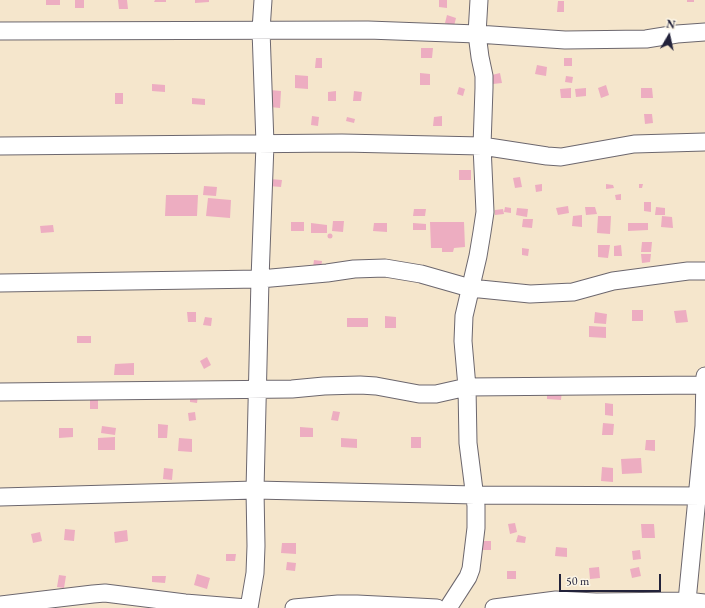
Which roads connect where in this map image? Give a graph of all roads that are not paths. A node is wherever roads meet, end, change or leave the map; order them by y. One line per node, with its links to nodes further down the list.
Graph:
1 (262, 0): 3 (street)
2 (479, 0): 6 (street)
3 (261, 30): 4 (street); 6 (street); 8 (street)
4 (0, 31)
5 (705, 32): 6 (street)
6 (477, 34): 10 (street)
7 (705, 142): 10 (street)
8 (265, 144): 9 (street); 10 (street); 12 (street)
9 (0, 146)
10 (482, 146): 14 (street)
11 (705, 271): 14 (street)
12 (260, 279): 13 (street); 14 (street); 17 (street)
13 (0, 283)
14 (470, 288): 16 (street)
15 (705, 382): 16 (street); 21 (street)
16 (467, 387): 17 (street); 20 (street)
17 (258, 389): 18 (street); 19 (street)
18 (0, 392)
19 (255, 490): 20 (street); 22 (street); 28 (street)
20 (474, 495): 21 (street); 31 (street)
21 (701, 496): 23 (street)
22 (0, 497)
23 (687, 601): 24 (street); 26 (street)
24 (705, 603)
25 (0, 605): 27 (street)
26 (596, 605): 32 (street)
27 (184, 606): 28 (street)
28 (248, 608)
29 (294, 608): 30 (street)
30 (437, 608)
31 (448, 608)
32 (494, 608)

